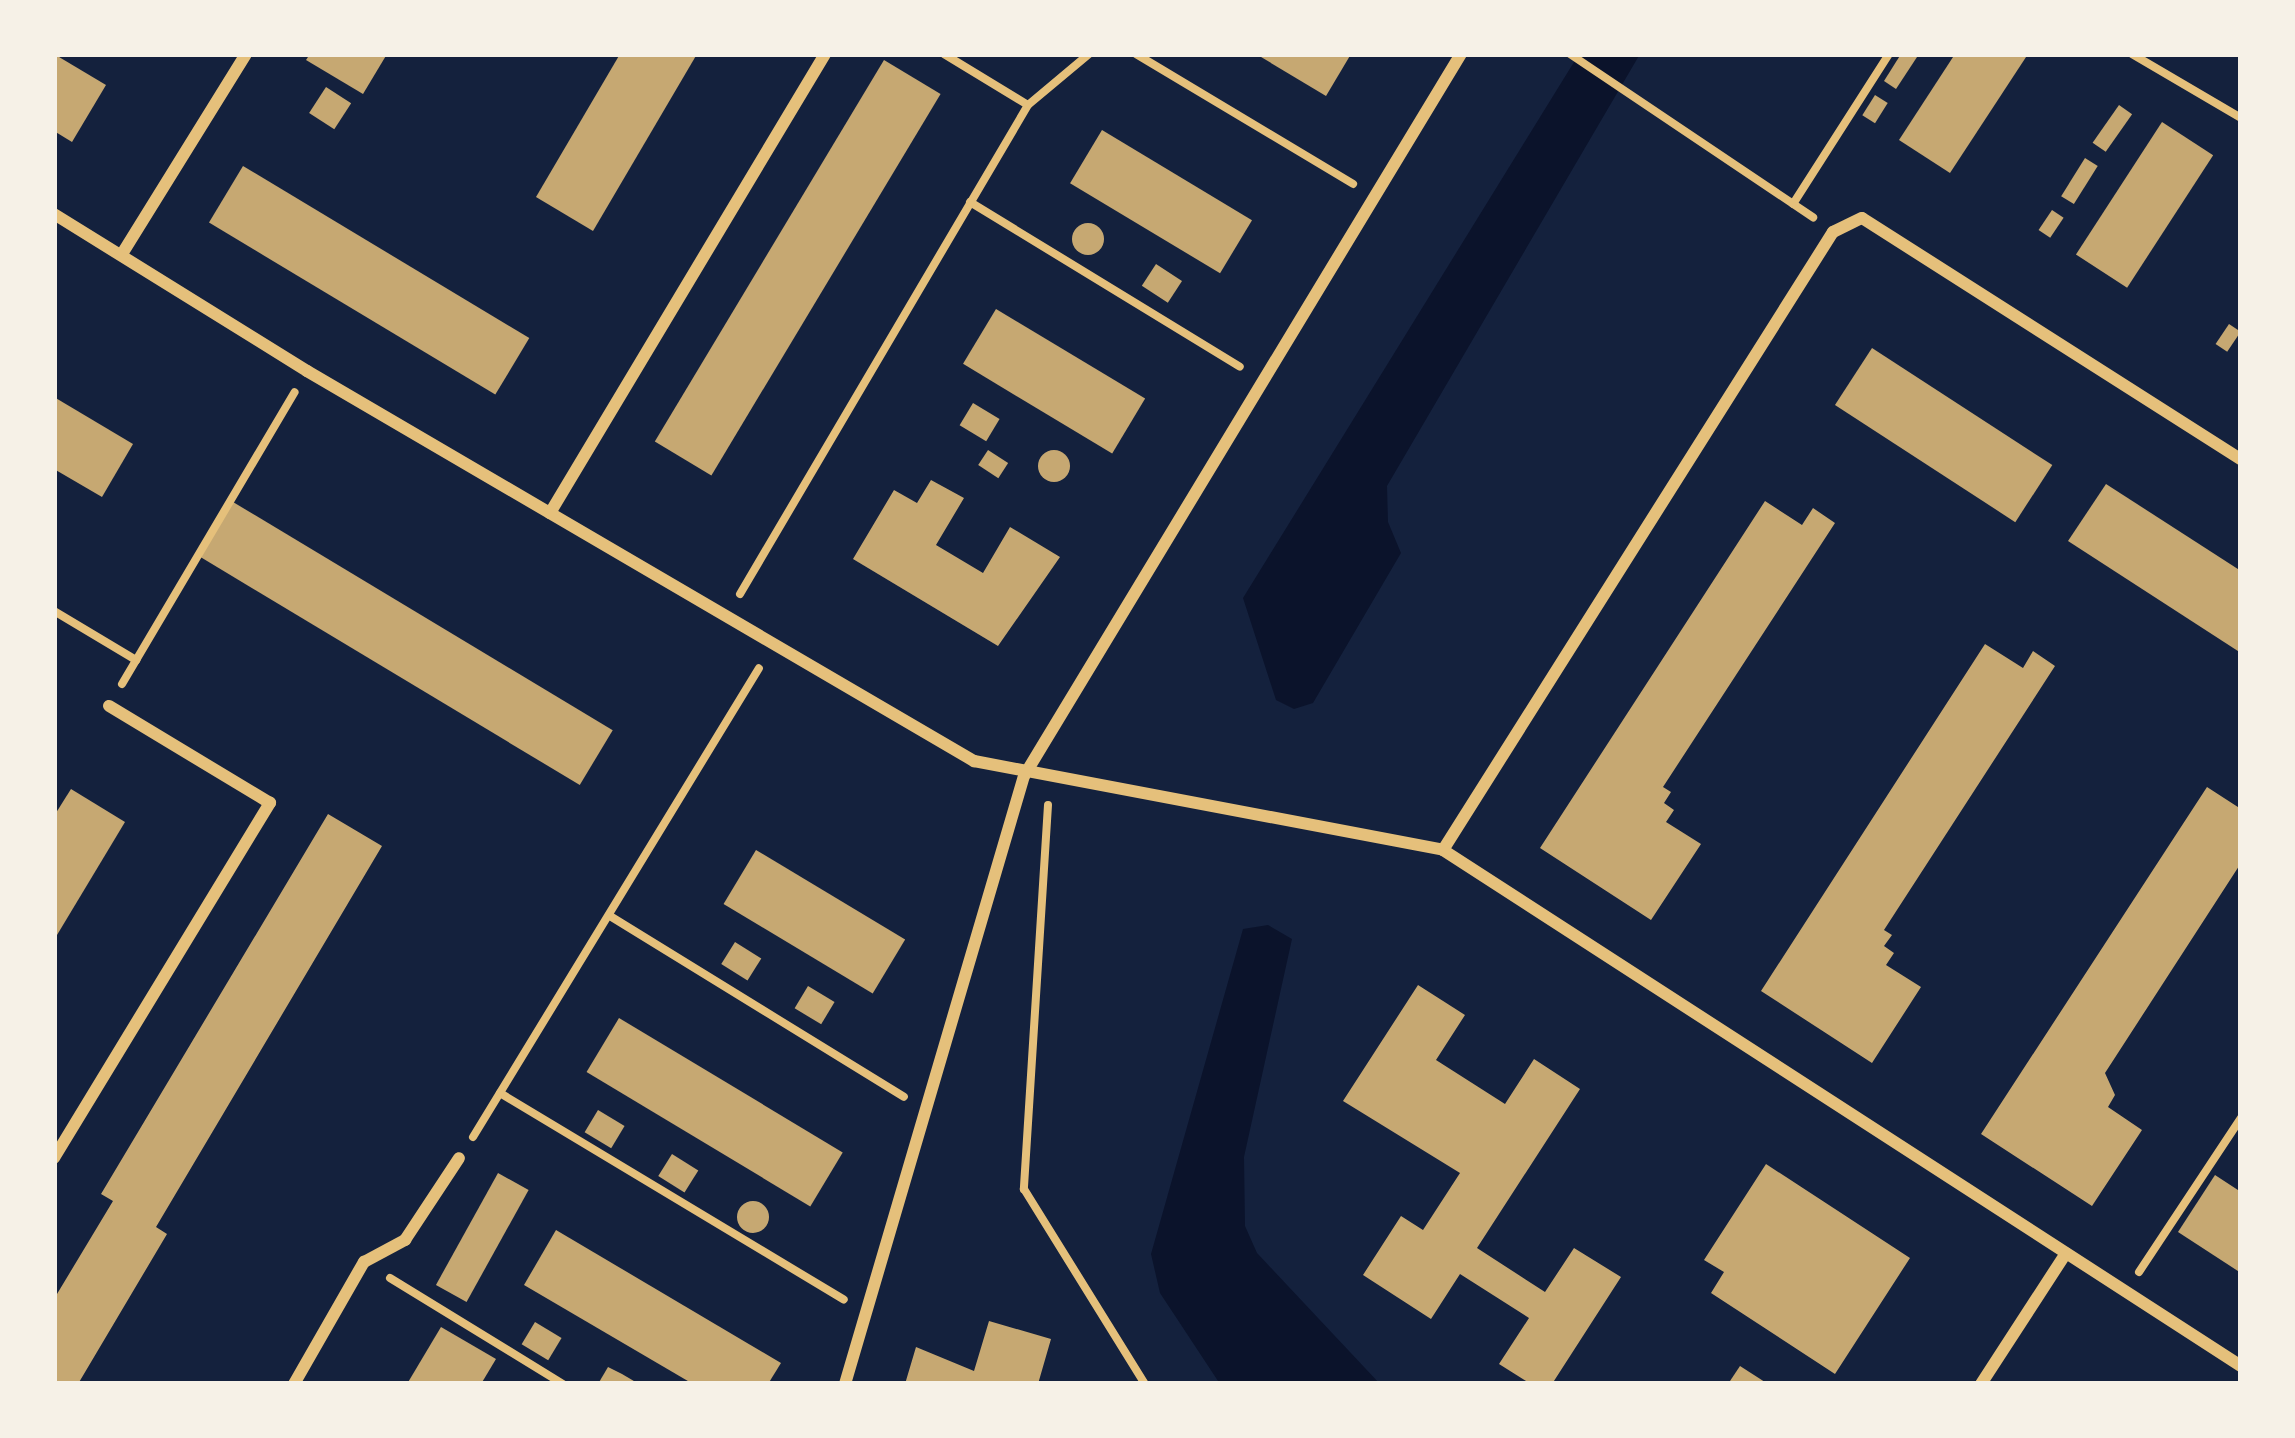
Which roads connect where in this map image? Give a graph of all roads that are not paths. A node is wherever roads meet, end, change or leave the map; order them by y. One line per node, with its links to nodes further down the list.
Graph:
1 (246, 54): 5 (street)
2 (825, 54): 7 (street)
3 (1461, 54): 9 (street)
4 (54, 214): 5 (street)
5 (122, 254): 7 (street)
6 (2241, 459): 10 (street)
7 (550, 513): 9 (street)
8 (109, 706): 11 (street)
9 (1024, 776): 10 (street); 16 (street)
10 (1443, 850): 13 (street)
11 (54, 1158)
12 (459, 1158): 15 (street)
13 (2066, 1253): 14 (street); 17 (street)
14 (2241, 1366)
15 (294, 1384)
16 (845, 1384)
17 (1981, 1384)

